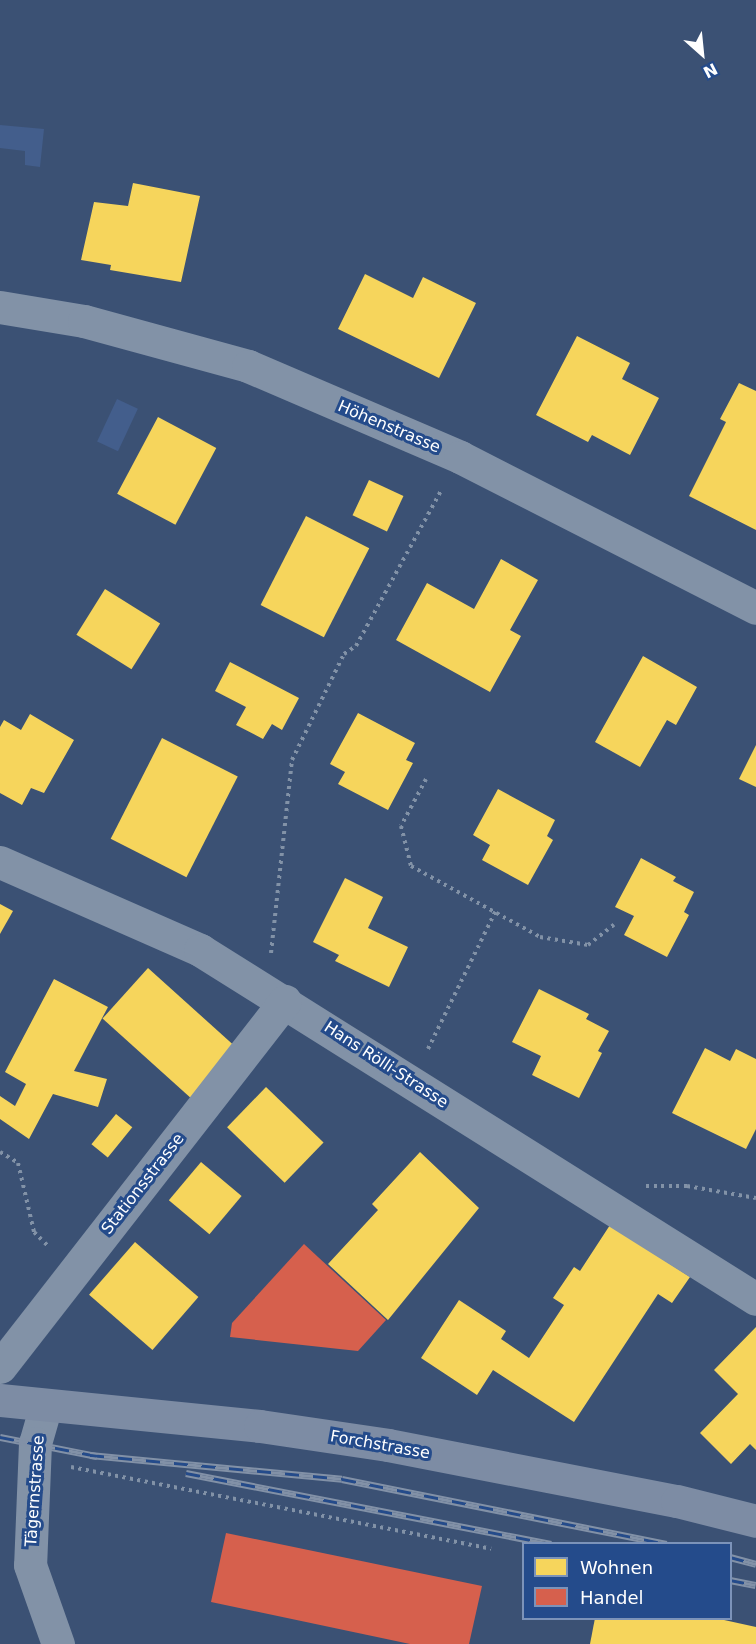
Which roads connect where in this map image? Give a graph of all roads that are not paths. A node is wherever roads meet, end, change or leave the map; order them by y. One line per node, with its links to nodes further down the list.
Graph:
1 (0, 307): 2 (street, Höhenstrasse)
2 (756, 608)
3 (0, 862): 4 (street, Hans Rölli-Strasse)
4 (276, 995): 5 (street, Hans Rölli-Strasse); 6 (street, Stationsstrasse)
5 (756, 1299)
6 (0, 1367)
7 (0, 1400): 8 (main road, Forchstrasse)
8 (46, 1405): 9 (main road, Forchstrasse); 10 (street, Tägernstrasse)
9 (756, 1521)
10 (58, 1644)

